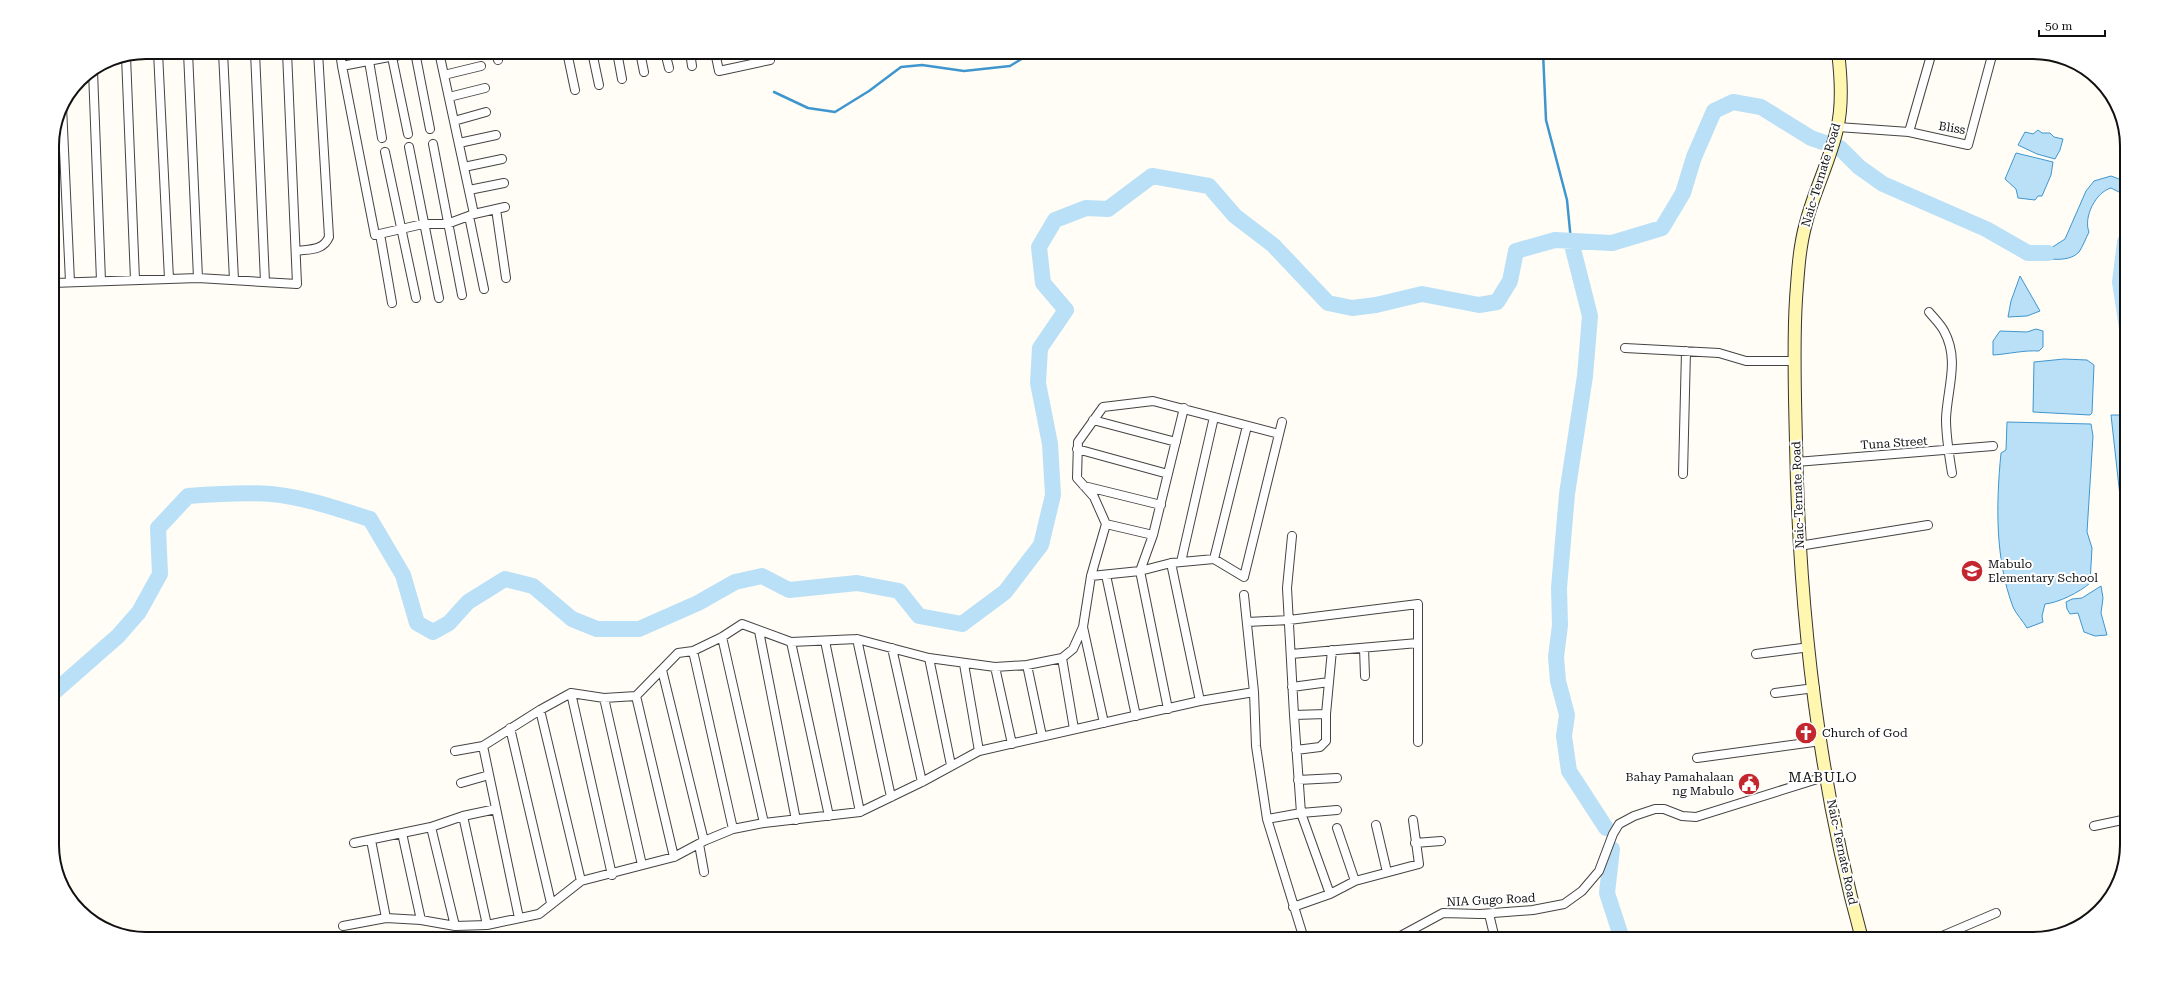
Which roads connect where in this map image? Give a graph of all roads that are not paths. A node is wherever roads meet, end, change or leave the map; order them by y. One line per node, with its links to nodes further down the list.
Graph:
1 (158, 59): 64 (street)
2 (188, 59): 62 (street)
3 (223, 59): 66 (street)
4 (255, 59): 69 (street)
5 (287, 59): 61 (street)
6 (318, 59): 61 (street)
7 (341, 59): 25 (street)
8 (378, 59): 23 (street)
9 (393, 59): 43 (street)
10 (416, 59): 41 (street)
11 (441, 59): 30 (street)
12 (569, 59): 35 (street)
13 (593, 59): 33 (street)
14 (618, 59): 32 (street)
15 (641, 59): 29 (street)
16 (667, 59): 28 (street)
17 (691, 59): 27 (street)
18 (717, 59): 22 (street)
19 (1839, 59): 40 (main road, Naic-Ternate Road)
20 (1930, 59): 42 (street)
21 (1991, 59): 42 (street, Bliss)
22 (770, 60)
23 (369, 61): 25 (street); 45 (street)
24 (126, 62): 65 (street)
25 (342, 66): 60 (street)
26 (481, 66): 30 (street)
27 (692, 66)
28 (669, 68)
29 (644, 72)
30 (444, 75): 36 (street)
31 (93, 78): 67 (street)
32 (622, 79)
33 (599, 85)
34 (485, 88): 36 (street)
35 (575, 90)
36 (449, 97): 38 (street)
37 (486, 112): 38 (street)
38 (454, 121): 46 (street)
39 (63, 122): 68 (street)
40 (1838, 127): 42 (street, Bliss); 79 (main road, Naic-Ternate Road)
41 (430, 129)
42 (1909, 132)
43 (408, 134)
44 (496, 136): 46 (street)
45 (382, 138)
46 (459, 143): 51 (street)
47 (433, 144): 58 (street)
48 (409, 147): 57 (street)
49 (385, 152): 59 (street)
50 (502, 159): 51 (street)
51 (464, 167): 53 (street)
52 (504, 183): 53 (street)
53 (469, 190): 56 (street)
54 (505, 207): 55 (street)
55 (496, 209): 56 (street); 63 (street)
56 (472, 215): 58 (street); 71 (street)
57 (423, 224): 58 (street); 59 (street); 74 (street)
58 (447, 224): 72 (street)
59 (400, 229): 60 (street); 73 (street)
60 (380, 234): 75 (street)
61 (296, 251): 69 (street)
62 (198, 278): 64 (street); 66 (street)
63 (506, 278)
64 (169, 279): 65 (street)
65 (135, 280): 67 (street)
66 (234, 280): 69 (street)
67 (101, 281): 68 (street)
68 (70, 282): 70 (street)
69 (265, 282)
70 (59, 283)
71 (484, 289)
72 (462, 295)
73 (416, 298)
74 (439, 298)
75 (392, 303)
76 (1929, 312): 89 (street)
77 (1625, 348): 78 (street)
78 (1686, 351): 79 (street); 93 (street)
79 (1794, 361): 90 (main road, Naic-Ternate Road)
80 (1184, 408): 81 (street); 82 (street); 86 (street)
81 (1214, 417): 84 (street); 102 (street)
82 (1093, 420): 86 (street); 88 (street)
83 (1282, 422): 85 (street)
84 (1247, 426): 85 (street); 101 (street)
85 (1279, 434): 101 (street)
86 (1176, 442): 92 (street)
87 (1992, 446): 89 (street, Tuna Street)
88 (1077, 449): 92 (street); 94 (street)
89 (1948, 450): 90 (street, Tuna Street); 91 (street)
90 (1796, 462): 100 (main road, Naic-Ternate Road)
91 (1952, 473)
92 (1168, 474): 95 (street)
93 (1683, 474)
94 (1084, 486): 95 (street); 96 (street)
95 (1160, 505): 98 (street)
96 (1106, 524): 98 (street); 106 (street)
97 (1928, 525): 100 (street)
98 (1153, 536): 104 (street)
99 (1292, 536): 108 (street)
100 (1800, 546): 117 (main road, Naic-Ternate Road)
101 (1214, 559): 102 (street)
102 (1181, 562): 103 (street)
103 (1171, 563): 104 (street); 139 (street)
104 (1140, 571): 105 (street); 140 (street)
105 (1106, 575): 106 (street); 144 (street)
106 (1091, 576): 110 (street)
107 (1244, 595): 109 (street)
108 (1289, 620): 109 (street); 116 (street); 122 (street)
109 (1247, 622): 134 (street)
110 (1083, 627): 125 (street); 145 (street)
111 (759, 630): 112 (street); 115 (street); 172 (street)
112 (722, 637): 121 (street); 175 (street)
113 (857, 640): 114 (street); 118 (street); 164 (street)
114 (825, 641): 115 (street); 167 (street)
115 (791, 642): 170 (street)
116 (1418, 643): 119 (street); 150 (street)
117 (1810, 647): 123 (street); 133 (main road, Naic-Ternate Road)
118 (892, 648): 124 (street); 162 (street)
119 (1364, 648): 120 (street); 130 (street)
120 (1332, 650): 122 (street); 131 (street)
121 (693, 651): 129 (street); 180 (street)
122 (1291, 654): 132 (street)
123 (1756, 654)
124 (929, 658): 126 (street); 157 (street)
125 (1062, 658): 127 (street); 147 (street)
126 (964, 664): 128 (street); 155 (street)
127 (1027, 665): 128 (street); 148 (street)
128 (995, 667): 151 (street)
129 (662, 670): 137 (street); 185 (street)
130 (1365, 676)
131 (1329, 682): 132 (street); 142 (street)
132 (1292, 687): 143 (street)
133 (1815, 688): 136 (street); 149 (main road, Naic-Ternate Road)
134 (1254, 692): 139 (street); 171 (street)
135 (570, 693): 138 (street); 141 (street); 191 (street)
136 (1774, 693)
137 (636, 696): 138 (street); 187 (street)
138 (604, 698): 188 (street)
139 (1200, 701): 140 (street)
140 (1168, 709): 144 (street)
141 (540, 710): 146 (street); 193 (street)
142 (1326, 714): 143 (street); 153 (street)
143 (1294, 715): 153 (street)
144 (1136, 716): 145 (street)
145 (1104, 723): 147 (street)
146 (510, 728): 152 (street); 195 (street)
147 (1074, 729): 148 (street)
148 (1042, 736): 151 (street)
149 (1821, 741): 156 (street); 159 (main road, Naic-Ternate Road)
150 (1418, 742)
151 (1012, 744): 155 (street)
152 (483, 746): 154 (street); 158 (street)
153 (1296, 750): 161 (street)
154 (455, 751)
155 (979, 751): 157 (street)
156 (1697, 758)
157 (951, 764): 162 (street)
158 (489, 774): 163 (street); 165 (street)
159 (1827, 776): 198 (street, NIA Gugo Road); 208 (main road, Naic-Ternate Road)
160 (1337, 778): 161 (street)
161 (1298, 780): 168 (street)
162 (922, 782): 164 (street)
163 (461, 783)
164 (891, 797): 167 (street)
165 (496, 809): 169 (street); 200 (street)
166 (1337, 810): 168 (street)
167 (860, 812): 170 (street)
168 (1301, 813): 171 (street); 194 (street)
169 (463, 816): 178 (street); 202 (street)
170 (829, 816): 172 (street)
171 (1267, 819): 196 (street)
172 (796, 820): 175 (street)
173 (1413, 820): 186 (street)
174 (2120, 820): 177 (street)
175 (764, 823): 180 (street)
176 (1376, 825): 190 (street)
177 (2094, 826)
178 (431, 827): 181 (street); 204 (street)
179 (1337, 828): 192 (street)
180 (733, 829): 185 (street)
181 (402, 833): 182 (street); 201 (street)
182 (370, 840): 184 (street); 199 (street)
183 (1441, 841): 186 (street)
184 (354, 843)
185 (702, 843): 187 (street); 189 (street)
186 (1415, 843): 190 (street)
187 (674, 858): 188 (street)
188 (642, 865): 191 (street)
189 (704, 872)
190 (1387, 872): 192 (street)
191 (612, 875): 193 (street)
192 (1355, 880): 194 (street)
193 (581, 881): 195 (street)
194 (1330, 894): 196 (street)
195 (551, 903): 200 (street)
196 (1293, 907): 205 (street)
197 (1996, 913): 209 (street)
198 (1489, 914): 206 (street, NIA Gugo Road); 207 (street)
199 (386, 918): 201 (street); 203 (street)
200 (519, 918): 202 (street)
201 (421, 920): 204 (street)
202 (487, 925): 204 (street)
203 (343, 926)
204 (456, 926)
205 (1302, 932)
206 (1408, 932)
207 (1494, 932)
208 (1860, 932)
209 (1951, 932)

